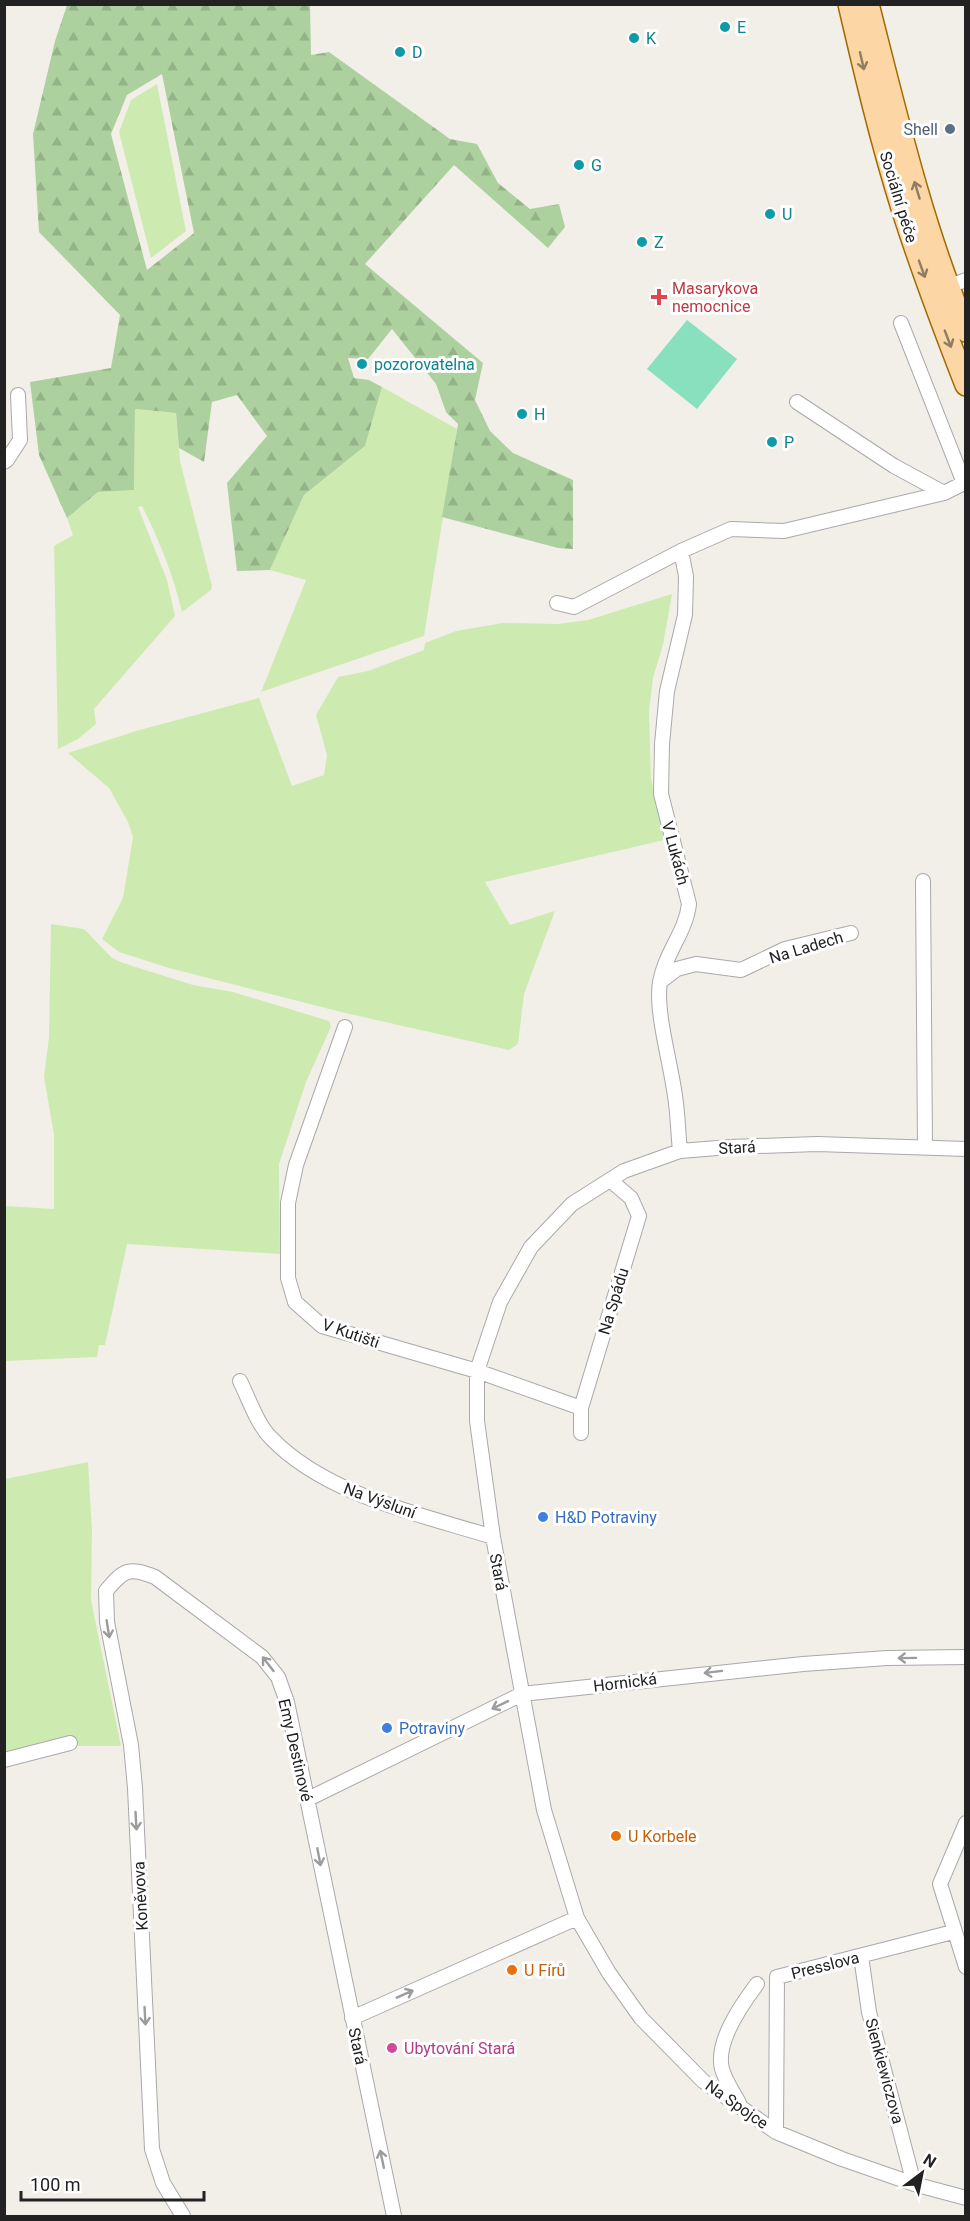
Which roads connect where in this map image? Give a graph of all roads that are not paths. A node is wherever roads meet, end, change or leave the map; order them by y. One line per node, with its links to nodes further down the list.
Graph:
1 (849, 4): 3 (main road, Sociální péče, one-way to 3)
2 (868, 4): 3 (main road, Sociální péče, one-way to 2)
3 (948, 287): 5 (main road, Sociální péče); 6 (main road, Sociální péče, one-way to 6)
4 (901, 324): 10 (street)
5 (966, 331)
6 (966, 385)
7 (18, 395): 9 (street)
8 (796, 402): 11 (street)
9 (4, 462)
10 (965, 482): 11 (street)
11 (944, 493): 12 (street)
12 (681, 551): 13 (street); 16 (street, V Lukách)
13 (557, 603)
14 (923, 880): 18 (street)
15 (851, 933): 16 (street, Na Ladech)
16 (660, 982): 20 (street, V Lukách)
17 (345, 1027): 22 (street, V Kutišti)
18 (925, 1147): 19 (street, Stará); 20 (street, Stará)
19 (966, 1149)
20 (680, 1152): 21 (street, Stará)
21 (610, 1180): 22 (street, Stará); 24 (street, Na Spádu)
22 (477, 1371): 24 (street, V Kutišti); 26 (street, Stará)
23 (240, 1381): 26 (street, Na Výsluní)
24 (581, 1408): 25 (street, Na Spádu)
25 (581, 1433)
26 (493, 1537): 29 (street, Stará)
27 (119, 1575): 32 (street, Emy Destinové, one-way to 27); 44 (street, Koněvova, one-way to 44)
28 (966, 1657): 29 (street, Hornická, one-way to 29)
29 (522, 1694): 32 (street, Hornická, one-way to 32); 34 (street, Stará)
30 (70, 1743): 31 (street)
31 (4, 1760)
32 (308, 1799): 39 (street, Emy Destinové, one-way to 39)
33 (966, 1823): 35 (street)
34 (577, 1918): 39 (street, Stará, one-way to 34); 40 (street, Na Spojce)
35 (953, 1932): 36 (street, Presslova); 37 (street)
36 (861, 1956): 41 (street, Presslova); 42 (street, Sienkiewiczova)
37 (966, 1967)
38 (757, 1984): 40 (street)
39 (352, 2018): 45 (street, Stará, one-way to 39)
40 (740, 2106): 41 (street, Na Spojce)
41 (776, 2132): 42 (street, Na Spojce)
42 (914, 2184): 43 (street, Na Spojce)
43 (966, 2198)
44 (183, 2217)
45 (394, 2217)

